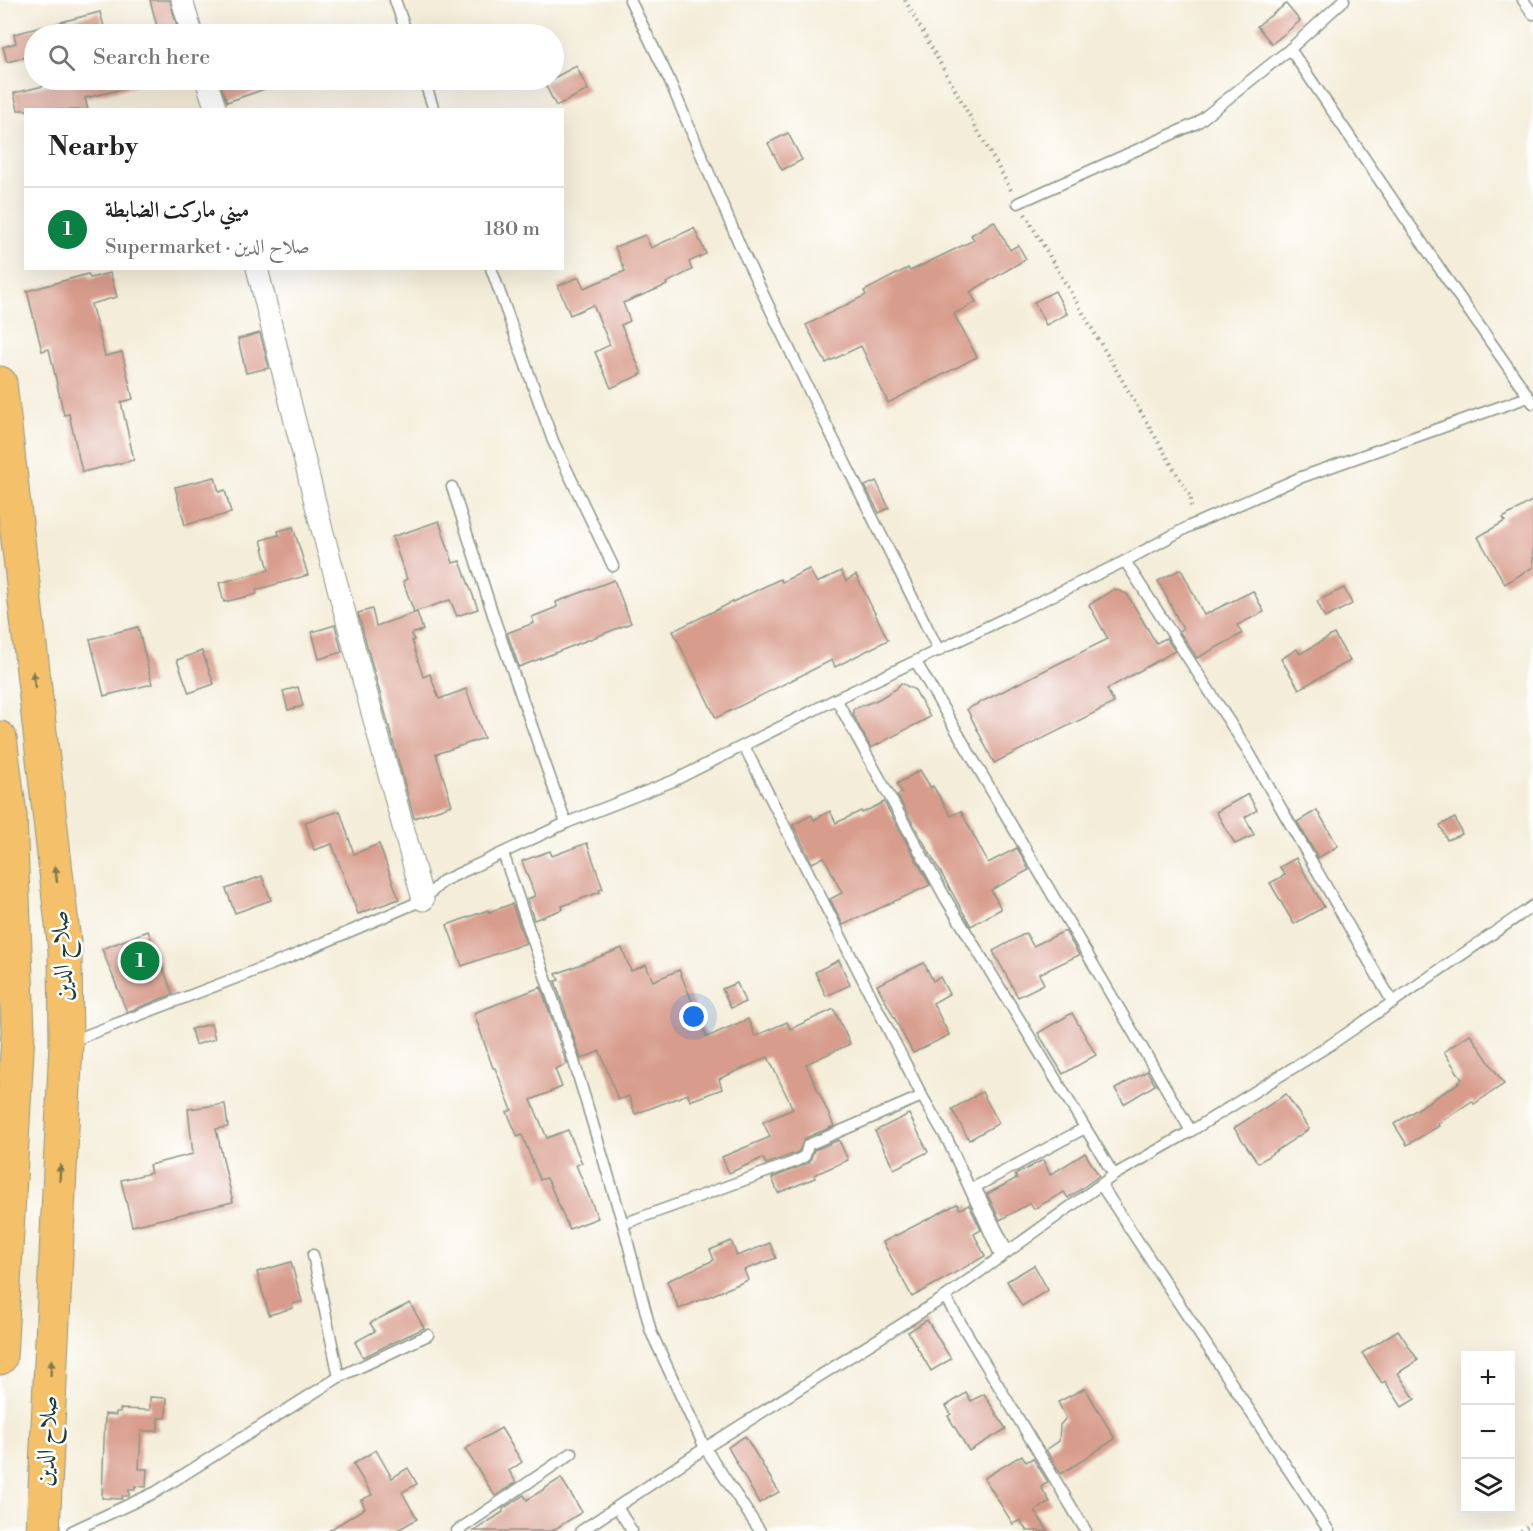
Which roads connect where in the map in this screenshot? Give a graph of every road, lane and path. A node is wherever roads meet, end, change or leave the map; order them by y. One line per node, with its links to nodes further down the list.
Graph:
1 (182, 0): 8 (street)
2 (395, 0): 9 (lane)
3 (630, 0): 24 (lane)
4 (905, 0): 15 (path)
5 (1344, 0): 10 (lane)
6 (1523, 0): 7 (lane)
7 (1533, 14)
8 (189, 24)
9 (403, 24)
10 (1290, 49): 15 (lane); 19 (lane)
11 (209, 90): 13 (street)
12 (427, 90): 14 (lane)
13 (215, 108)
14 (433, 108)
15 (1018, 203): 21 (path)
16 (257, 270): 31 (street)
17 (492, 270): 23 (lane)
18 (0, 383): 34 (highway, صلاح الدين, one-way to 18)
19 (1531, 400): 21 (lane)
20 (452, 487): 29 (lane)
21 (1190, 526): 22 (lane)
22 (1125, 561): 24 (lane); 33 (lane)
23 (613, 566)
24 (939, 651): 25 (lane)
25 (916, 662): 26 (lane); 37 (lane)
26 (836, 699): 28 (lane); 36 (lane)
27 (0, 738): 45 (highway, صلاح الدين)
28 (744, 746): 29 (lane); 35 (lane)
29 (566, 823): 30 (lane)
30 (503, 853): 31 (lane); 40 (lane)
31 (423, 900): 34 (lane)
32 (1533, 906): 33 (lane)
33 (1393, 1003): 37 (lane)
34 (66, 1043): 51 (highway, صلاح الدين, one-way to 34)
35 (922, 1096): 40 (lane); 41 (lane)
36 (1085, 1128): 38 (lane); 41 (lane)
37 (1191, 1131): 38 (lane)
38 (1114, 1175): 39 (lane)
39 (1101, 1185): 41 (lane); 58 (lane)
40 (622, 1224): 47 (lane)
41 (1004, 1254): 43 (lane)
42 (313, 1255): 46 (lane)
43 (945, 1297): 47 (lane); 57 (lane)
44 (428, 1335): 46 (lane)
45 (0, 1358)
46 (339, 1377): 52 (lane)
47 (705, 1448): 49 (lane); 56 (lane)
48 (572, 1453): 53 (lane)
49 (617, 1507): 54 (lane); 55 (lane)
50 (1533, 1523): 59 (path)
51 (43, 1531)
52 (72, 1531)
53 (457, 1531)
54 (581, 1531)
55 (632, 1531)
56 (760, 1531)
57 (1086, 1531)
58 (1329, 1531)
59 (1521, 1531)

